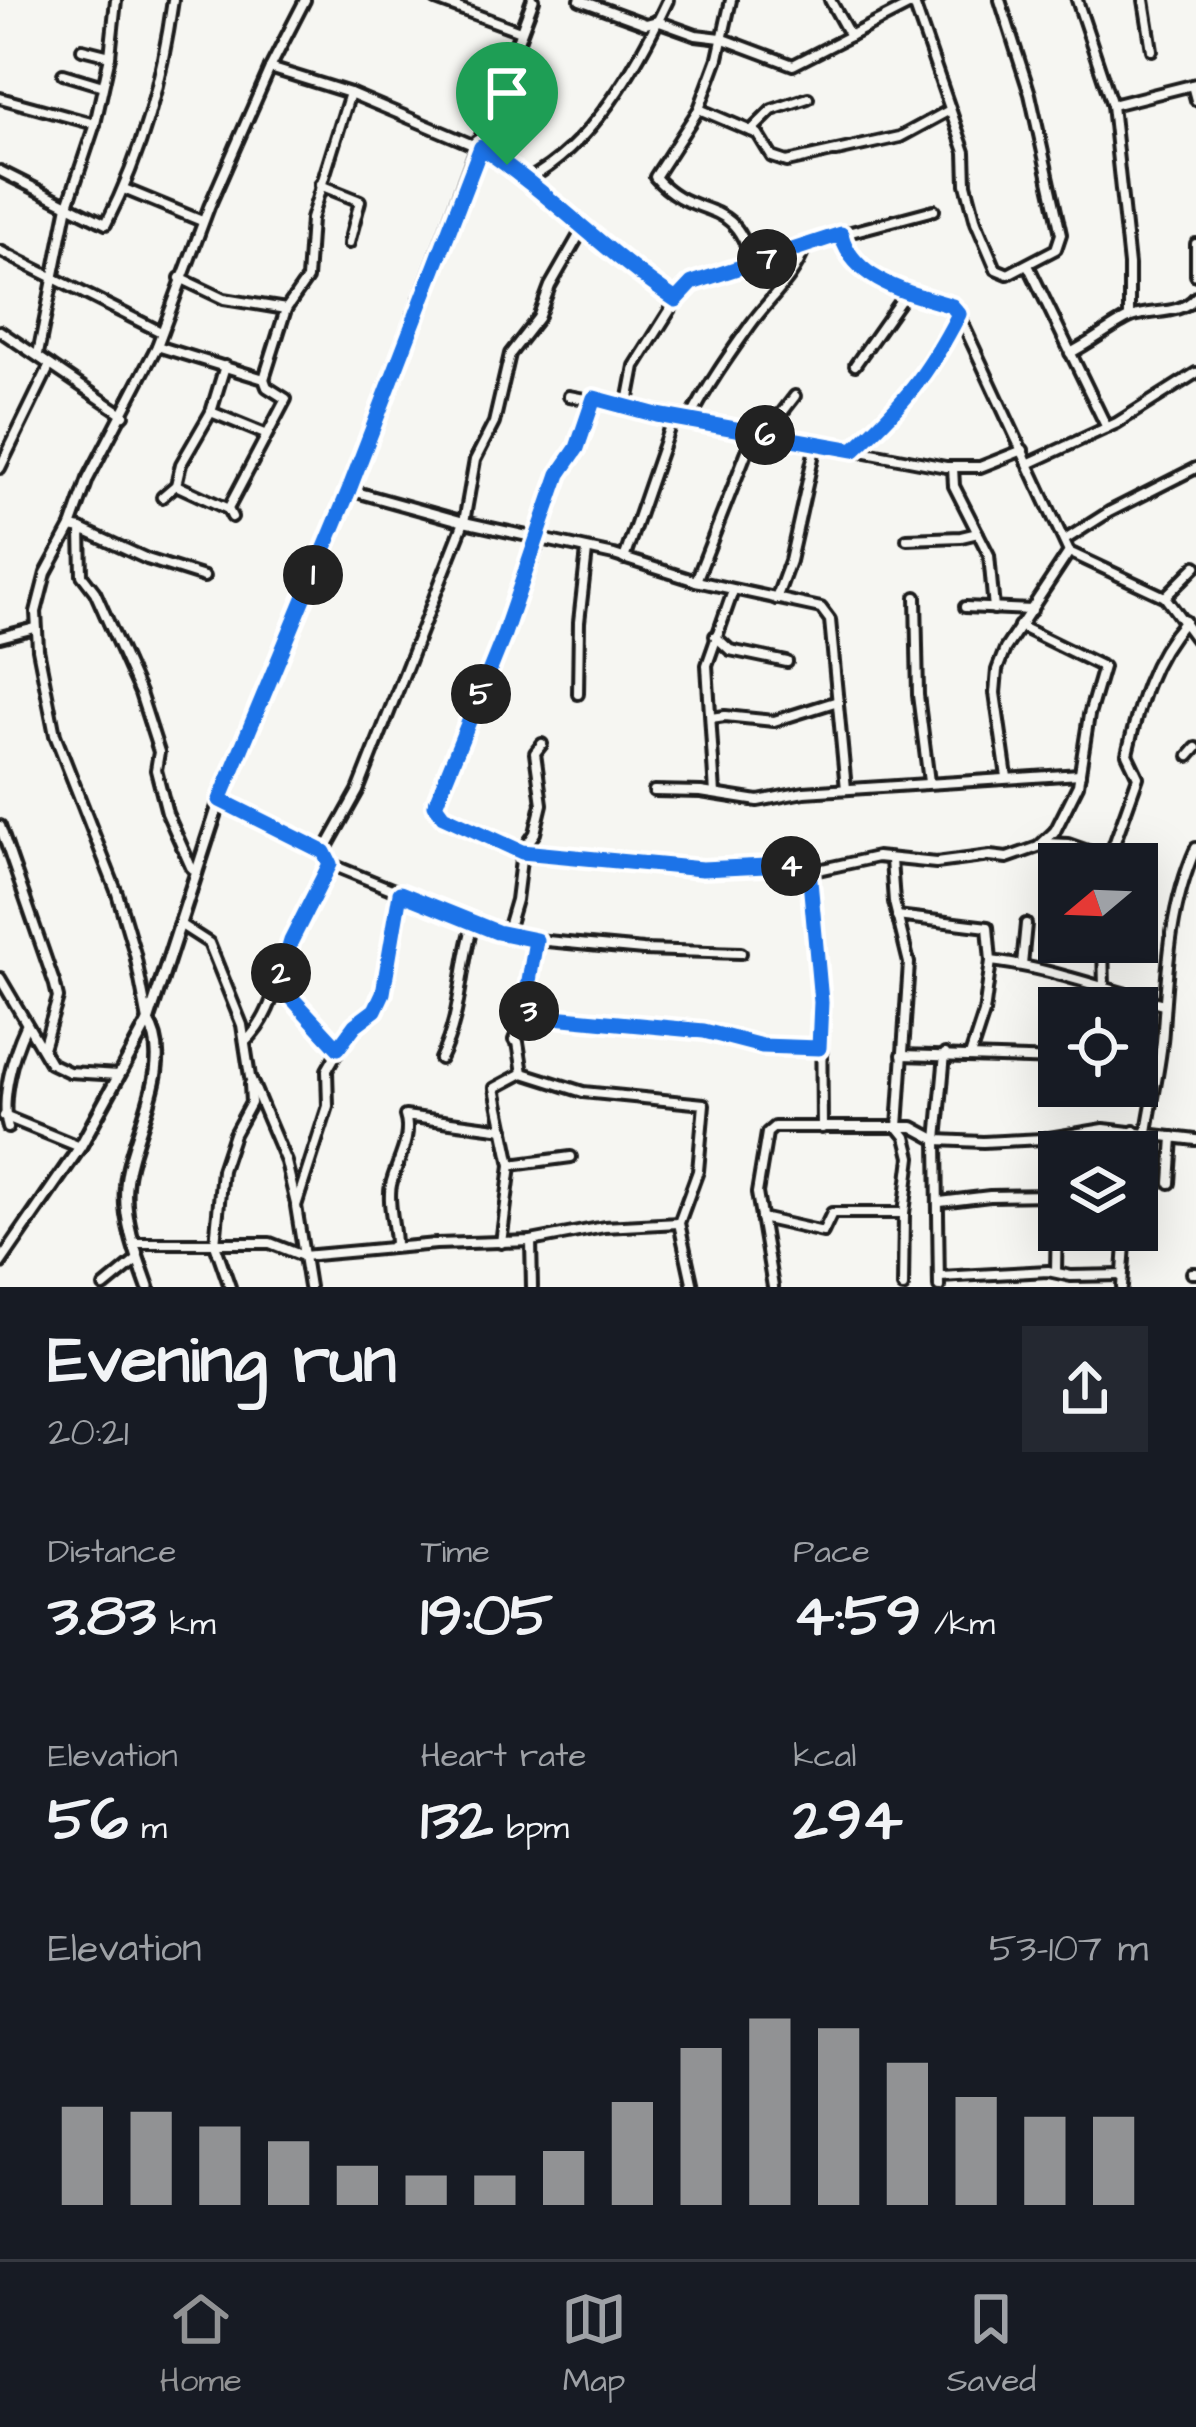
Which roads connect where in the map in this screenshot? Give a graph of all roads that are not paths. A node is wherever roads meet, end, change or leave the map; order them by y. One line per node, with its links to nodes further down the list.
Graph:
1 (116, 0): 20 (street)
2 (173, 0): 38 (street)
3 (436, 0): 15 (street)
4 (533, 0): 15 (street)
5 (580, 0): 14 (street)
6 (668, 0): 14 (street)
7 (731, 0): 17 (street)
8 (830, 0): 16 (street)
9 (1000, 0): 49 (street)
10 (1077, 0): 29 (street)
11 (1144, 0): 19 (street)
12 (303, 1): 21 (street)
13 (917, 2): 16 (street); 31 (street)
14 (657, 21): 17 (street); 36 (street)
15 (520, 31): 34 (street)
16 (850, 36): 17 (street)
17 (721, 38): 30 (street)
18 (82, 49): 20 (street)
19 (1153, 50)
20 (110, 56): 24 (street)
21 (270, 68): 25 (street); 41 (street)
22 (63, 74): 24 (street)
23 (1194, 85): 28 (street); 29 (street)
24 (103, 86): 32 (street)
25 (350, 93): 34 (street); 37 (street)
26 (0, 98): 32 (street)
27 (808, 98): 33 (street)
28 (1196, 100)
29 (1112, 105): 58 (street)
30 (699, 109): 33 (street); 48 (street)
31 (950, 110): 33 (street); 49 (street)
32 (95, 124): 39 (street)
33 (751, 131)
34 (481, 147): 36 (street); 64 (street); 91 (street)
35 (0, 171): 39 (street)
36 (527, 180): 42 (street)
37 (320, 185): 44 (street); 56 (street)
38 (124, 189): 39 (street); 41 (street)
39 (68, 205): 52 (street)
40 (934, 210): 43 (street)
41 (202, 221): 51 (street)
42 (582, 230): 55 (street); 93 (street)
43 (841, 234): 46 (street); 53 (street)
44 (349, 243)
45 (1196, 244): 50 (street)
46 (806, 246): 48 (street); 77 (street)
47 (0, 251): 52 (street)
48 (751, 262): 55 (street)
49 (1028, 265): 62 (street)
50 (1196, 275)
51 (180, 278): 56 (street); 60 (street)
52 (54, 279): 60 (street); 63 (street)
53 (907, 291): 57 (street); 67 (street)
54 (1196, 297): 58 (street)
55 (676, 300): 73 (street)
56 (286, 309): 69 (street)
57 (959, 314): 83 (street); 84 (street)
58 (1129, 317): 62 (street)
59 (0, 331): 63 (street)
60 (161, 332): 61 (street)
61 (157, 346): 66 (street); 75 (street)
62 (1070, 352): 78 (street)
63 (38, 354): 65 (street)
64 (393, 363)
65 (50, 365): 75 (street); 85 (street)
66 (226, 365): 69 (street); 74 (street)
67 (855, 365)
68 (1196, 373): 78 (street)
69 (264, 379): 80 (street)
70 (569, 396): 72 (street)
71 (795, 396): 81 (street)
72 (594, 398): 73 (street); 96 (street)
73 (627, 408): 76 (street)
74 (211, 412): 80 (street); 90 (street)
75 (124, 415): 94 (street)
76 (673, 417): 77 (street); 101 (street)
77 (690, 420): 79 (street)
78 (1108, 428): 86 (street)
79 (754, 433): 81 (street); 104 (street)
80 (265, 434): 90 (street)
81 (765, 435): 82 (street)
82 (816, 443): 83 (street); 108 (street)
83 (854, 450): 87 (street)
84 (1023, 451): 86 (street); 87 (street)
85 (3, 457): 88 (street)
86 (1030, 463): 98 (street)
87 (952, 467): 95 (street)
88 (0, 468)
89 (1196, 468): 98 (street)
90 (176, 485): 92 (street)
91 (349, 490): 93 (street); 129 (street)
92 (162, 497)
93 (464, 522): 96 (street); 137 (street)
94 (76, 528): 103 (street); 114 (street); 142 (street)
95 (978, 533): 97 (street); 110 (street)
96 (539, 537): 99 (street); 138 (street)
97 (907, 538)
98 (1065, 540): 100 (street)
99 (587, 551): 101 (street); 119 (street)
100 (1069, 552): 107 (street); 111 (street)
101 (624, 559): 104 (street)
102 (1196, 566): 107 (street)
103 (204, 577)
104 (696, 581): 105 (street)
105 (734, 590): 108 (street); 115 (street)
106 (916, 597): 125 (street)
107 (1165, 597): 112 (street)
108 (776, 598): 120 (street)
109 (964, 607): 110 (street)
110 (994, 609): 111 (street)
111 (1033, 610): 113 (street)
112 (1185, 621): 117 (street); 134 (street)
113 (1019, 626): 123 (street); 124 (street)
114 (35, 628): 116 (street); 159 (street)
115 (715, 636): 118 (street); 121 (street)
116 (0, 637)
117 (1196, 639)
118 (787, 662)
119 (578, 694)
120 (838, 700): 121 (street); 126 (street)
121 (710, 718): 128 (street)
122 (542, 744): 138 (street)
123 (1080, 774): 124 (street); 131 (street)
124 (1007, 777): 125 (street)
125 (928, 782): 126 (street)
126 (847, 789): 128 (street)
127 (654, 791): 128 (street)
128 (715, 794)
129 (220, 800): 137 (street); 142 (street)
130 (0, 826): 162 (street)
131 (1055, 831): 132 (street); 133 (street)
132 (1045, 843)
133 (1067, 843)
134 (1114, 843)
135 (1038, 846): 139 (street)
136 (1196, 848): 157 (street)
137 (324, 852): 140 (street)
138 (522, 852): 141 (street); 148 (street)
139 (891, 860): 141 (street); 144 (street)
140 (330, 864): 143 (street); 154 (street)
141 (809, 869): 164 (street)
142 (199, 874): 147 (street)
143 (400, 893): 145 (street); 163 (street)
144 (898, 916): 151 (street); 166 (street)
145 (474, 921): 148 (street); 168 (street)
146 (1026, 924): 152 (street)
147 (182, 925): 159 (street); 161 (street)
148 (506, 934): 149 (street)
149 (536, 940): 150 (street); 158 (street)
150 (741, 953)
151 (991, 961): 152 (street); 167 (street)
152 (1022, 964): 155 (street)
153 (0, 978): 160 (street)
154 (278, 983): 161 (street); 163 (street)
155 (1096, 987)
156 (1158, 1003): 157 (street)
157 (1164, 1004): 181 (street)
158 (528, 1017): 164 (street); 170 (street)
159 (148, 1022): 171 (street); 199 (street)
160 (26, 1026): 162 (street); 173 (street)
161 (244, 1042): 172 (street)
162 (43, 1048): 171 (street)
163 (338, 1048): 193 (street)
164 (819, 1048): 176 (street)
165 (945, 1054): 166 (street); 167 (street); 184 (street)
166 (902, 1055): 174 (street)
167 (970, 1056): 169 (street)
168 (440, 1059)
169 (1038, 1059)
170 (524, 1073): 177 (street); 196 (street)
171 (119, 1075): 187 (street)
172 (250, 1077): 193 (street); 202 (street)
173 (2, 1116): 175 (street); 187 (street)
174 (898, 1127): 176 (street); 184 (street); 194 (street)
175 (8, 1128)
176 (822, 1128): 195 (street)
177 (504, 1129): 189 (street); 203 (street)
178 (1135, 1130): 179 (street); 180 (street)
179 (1083, 1131)
180 (1142, 1131)
181 (1148, 1131)
182 (1158, 1134): 183 (street)
183 (1173, 1137): 186 (street); 190 (street)
184 (937, 1139): 185 (street); 192 (street)
185 (1038, 1139)
186 (1196, 1140)
187 (80, 1148): 208 (street)
188 (571, 1157): 189 (street)
189 (511, 1165): 201 (street)
190 (1170, 1183)
191 (1038, 1196): 192 (street)
192 (940, 1202): 211 (street)
193 (296, 1206): 197 (street)
194 (904, 1213): 195 (street); 219 (street)
195 (760, 1217): 218 (street)
196 (679, 1223): 198 (street); 217 (street)
197 (300, 1234): 200 (street); 206 (street)
198 (531, 1241): 201 (street); 216 (street)
199 (134, 1243): 202 (street); 207 (street)
200 (276, 1243): 202 (street); 206 (street)
201 (501, 1243): 203 (street)
202 (214, 1244): 214 (street)
203 (389, 1247): 206 (street)
204 (1056, 1251): 209 (street)
205 (1124, 1251): 210 (street)
206 (304, 1256): 215 (street)
207 (138, 1258): 212 (street); 213 (street)
208 (0, 1263)
209 (1056, 1272): 210 (street); 211 (street)
210 (1122, 1275): 220 (street)
211 (940, 1282)
212 (104, 1287)
213 (148, 1287)
214 (230, 1287)
215 (309, 1287)
216 (532, 1287)
217 (693, 1287)
218 (773, 1287)
219 (904, 1287)
220 (1122, 1287)

